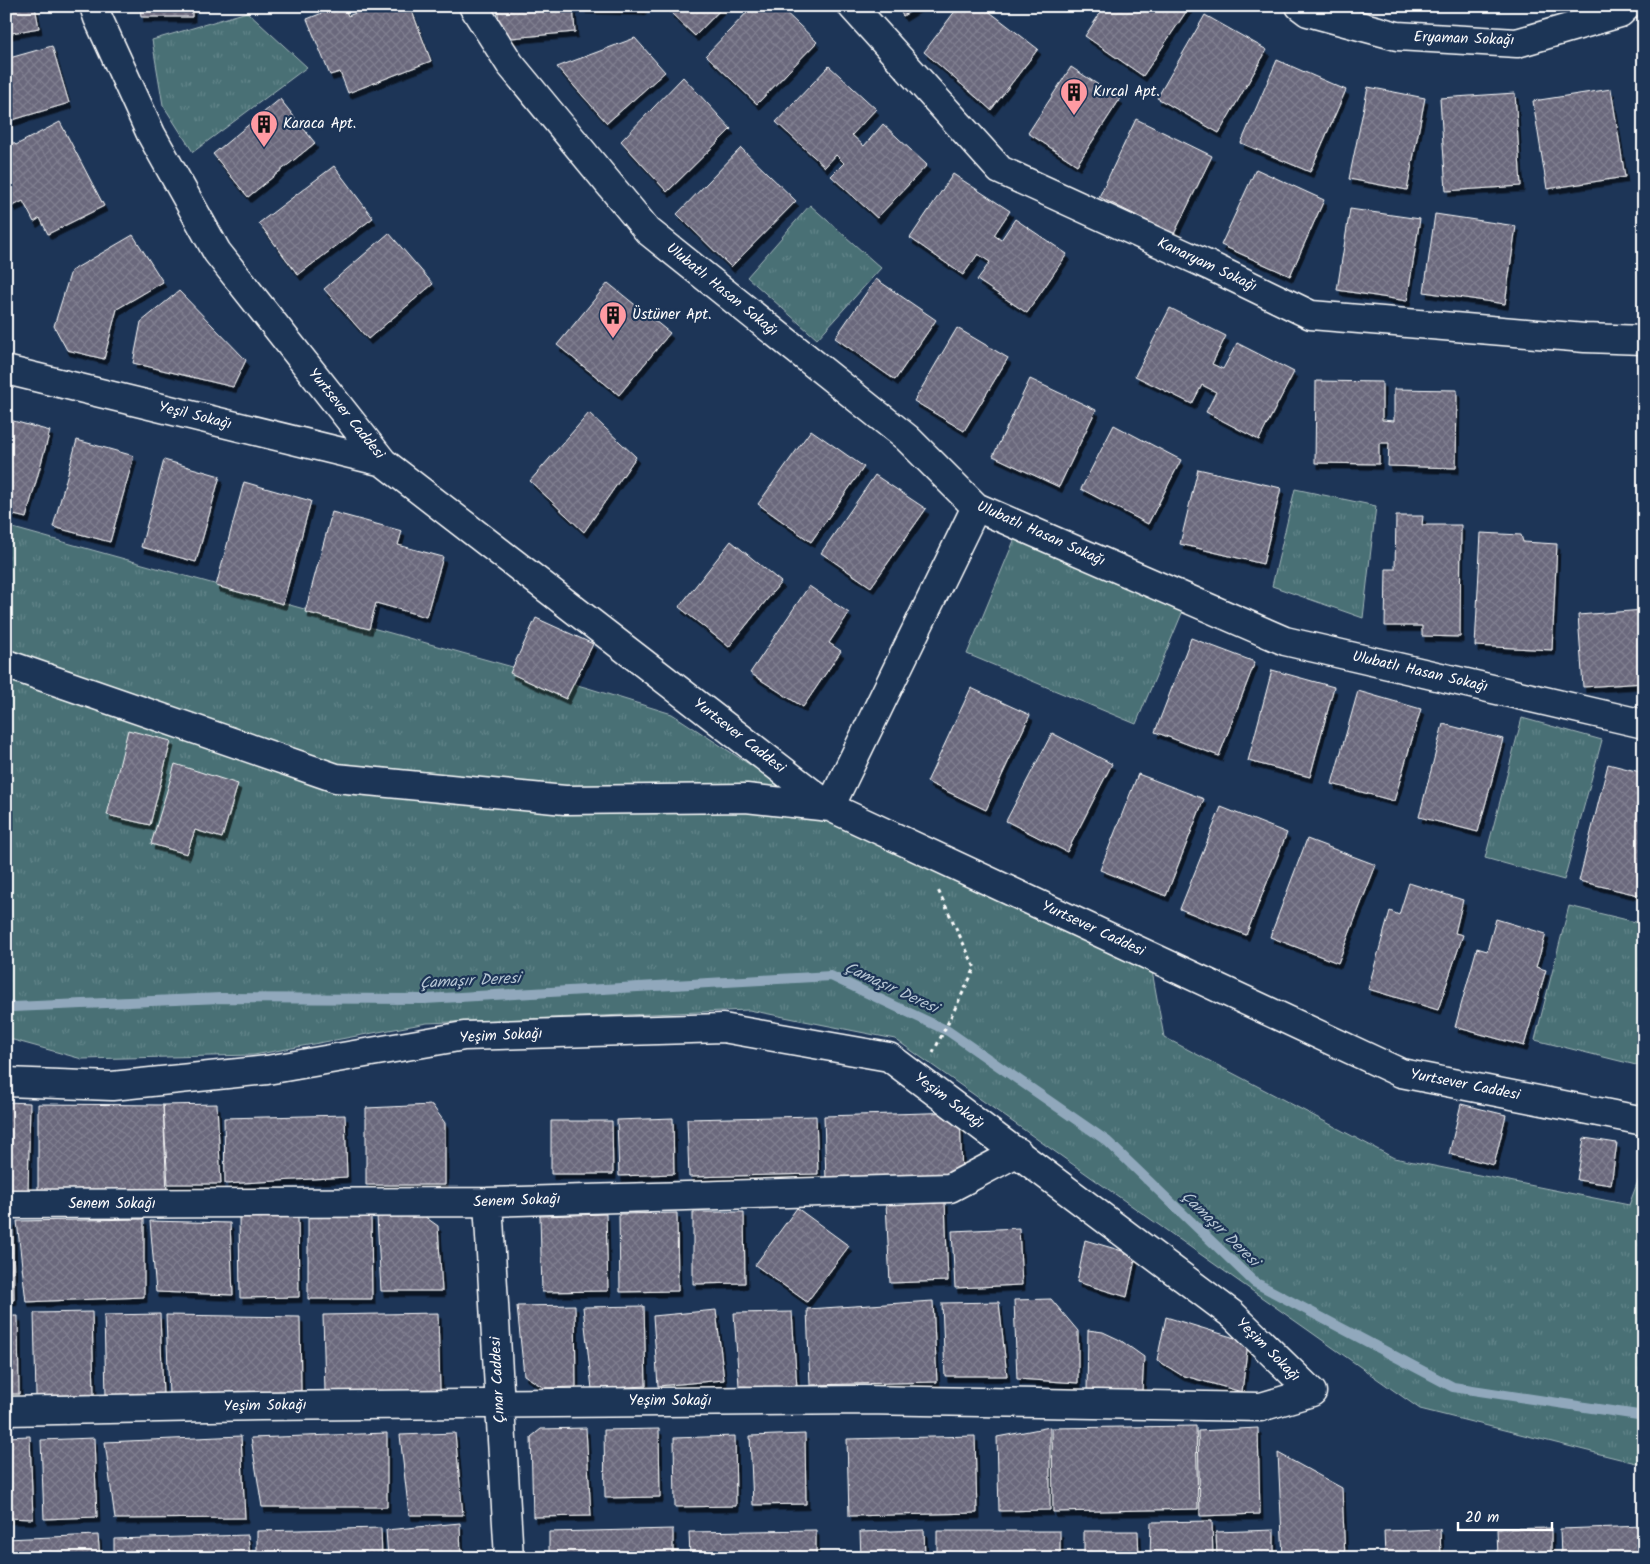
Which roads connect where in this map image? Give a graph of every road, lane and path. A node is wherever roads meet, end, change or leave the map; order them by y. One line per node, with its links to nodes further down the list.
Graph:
1 (94, 6): 8 (street, Yurtsever Caddesi)
2 (473, 6): 9 (street, Ulubatlı Hasan Sokağı)
3 (852, 6): 6 (street, Kanaryam Sokağı)
4 (1300, 6): 5 (street, Eryaman Sokağı)
5 (1627, 6)
6 (1644, 340)
7 (6, 370): 8 (street, Yeşil Sokağı)
8 (383, 462): 12 (street, Yurtsever Caddesi)
9 (976, 507): 11 (street, Ulubatlı Hasan Sokağı); 12 (street)
10 (6, 664): 12 (street)
11 (1644, 724)
12 (830, 807): 13 (street, Yurtsever Caddesi)
13 (917, 847): 14 (path); 16 (street, Yurtsever Caddesi)
14 (935, 1048)
15 (6, 1082): 17 (street, Yeşim Sokağı)
16 (1644, 1121)
17 (1018, 1152): 18 (street, Senem Sokağı); 20 (street, Yeşim Sokağı)
18 (488, 1202): 19 (street, Senem Sokağı); 20 (street, Çınar Caddesi)
19 (6, 1204)
20 (500, 1402): 21 (street, Yeşim Sokağı); 22 (street, Çınar Caddesi)
21 (6, 1411)
22 (509, 1558)

